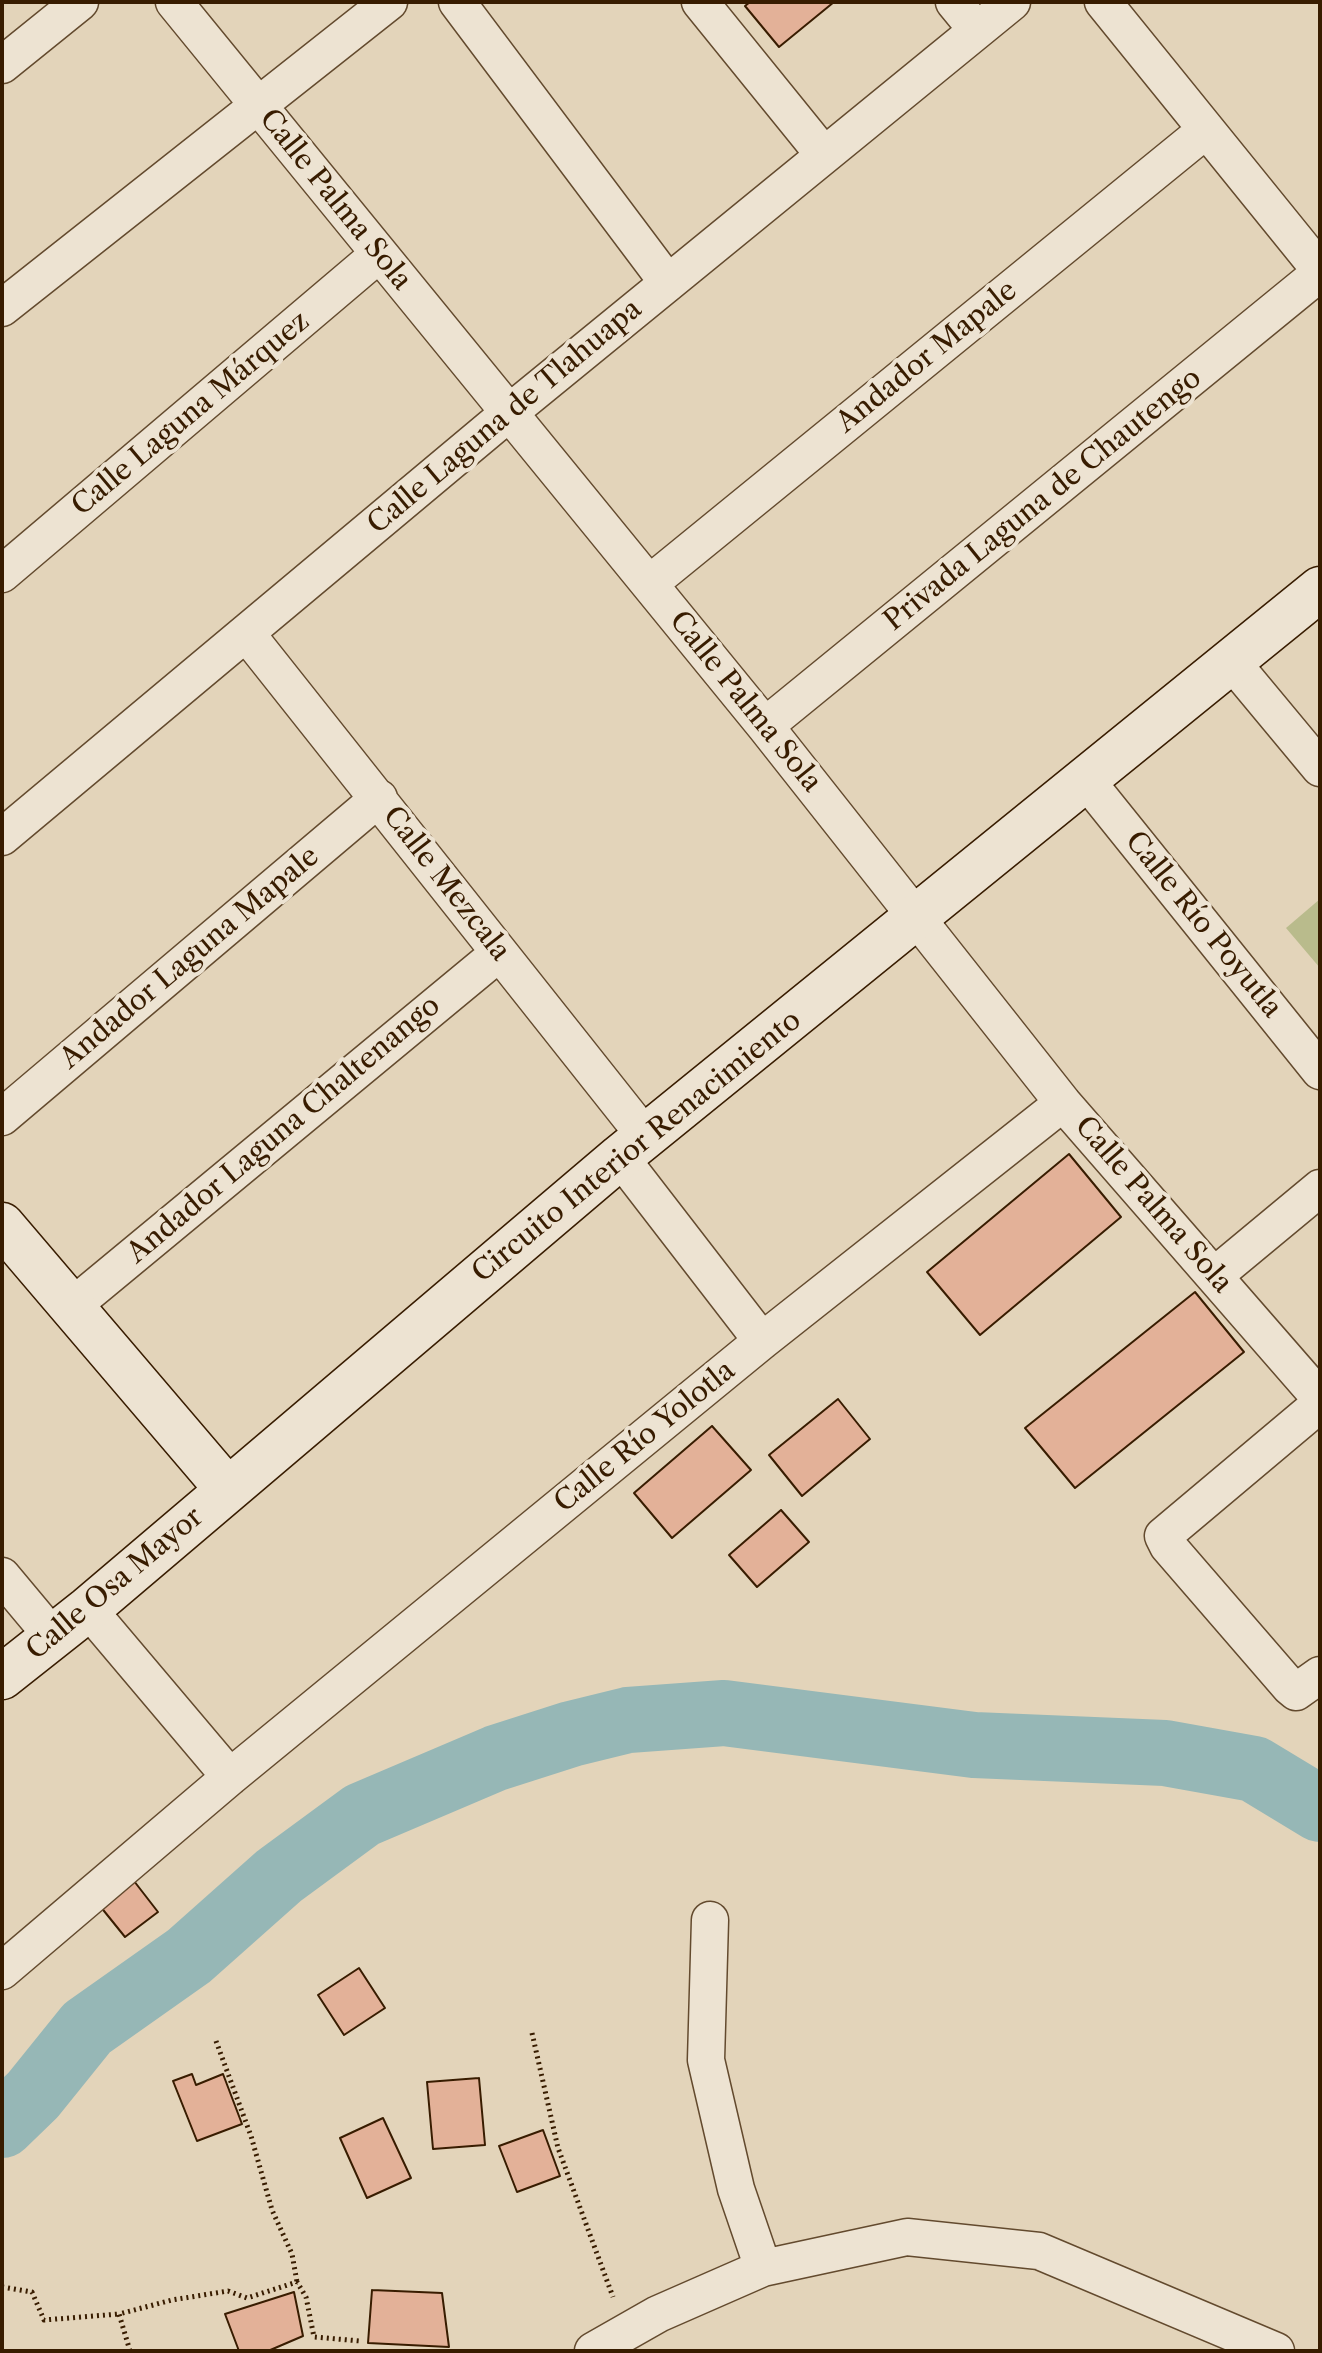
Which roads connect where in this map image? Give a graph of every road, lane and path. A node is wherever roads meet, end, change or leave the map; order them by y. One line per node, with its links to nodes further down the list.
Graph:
1 (80, 2): 10 (street)
2 (174, 2): 11 (street, Calle Palma Sola)
3 (389, 2): 11 (street)
4 (457, 2): 16 (street)
5 (700, 2): 13 (street)
6 (954, 2): 9 (street)
7 (1012, 2): 9 (street, Calle Laguna de Tlahuapa)
8 (1103, 2): 12 (street)
9 (977, 30): 13 (street, Calle Laguna de Tlahuapa)
10 (2, 65)
11 (256, 104): 14 (street, Calle Palma Sola); 17 (street)
12 (1206, 130): 15 (street); 20 (street, Andador Mapale)
13 (824, 155): 16 (street, Calle Laguna de Tlahuapa)
14 (379, 254): 18 (street, Calle Palma Sola); 19 (street, Calle Laguna Márquez)
15 (1320, 272): 24 (street, Privada Laguna de Chautengo)
16 (668, 283): 18 (street, Calle Laguna de Tlahuapa)
17 (2, 308)
18 (510, 412): 20 (street, Calle Palma Sola); 22 (street, Calle Laguna de Tlahuapa)
19 (2, 574)
20 (649, 584): 24 (street, Calle Palma Sola)
21 (1320, 589): 23 (main road, Circuito Interior Renacimiento)
22 (246, 633): 27 (street, Calle Mezcala); 28 (street, Calle Laguna de Tlahuapa)
23 (1231, 661): 25 (street); 26 (main road, Circuito Interior Renacimiento)
24 (765, 726): 29 (street, Calle Palma Sola)
25 (1320, 768)
26 (1086, 780): 29 (main road, Circuito Interior Renacimiento); 31 (street, Calle Río Poyutla)
27 (379, 798): 30 (street, Calle Mezcala); 33 (street, Andador Laguna Mapale)
28 (2, 837)
29 (918, 917): 32 (street, Calle Palma Sola); 34 (main road, Circuito Interior Renacimiento)
30 (499, 953): 34 (street, Calle Mezcala); 38 (street, Andador Laguna Chaltenango)
31 (1320, 1071)
32 (1063, 1103): 37 (street, Calle Palma Sola); 39 (street, Calle Río Yolotla)
33 (2, 1117)
34 (632, 1147): 39 (street, Calle Mezcala); 42 (main road, Circuito Interior Renacimiento)
35 (1320, 1188): 37 (street)
36 (2, 1225): 38 (main road)
37 (1214, 1276): 40 (street, Calle Palma Sola)
38 (70, 1308): 42 (main road)
39 (762, 1341): 48 (street, Calle Río Yolotla)
40 (1320, 1398)
41 (1320, 1404): 47 (street)
42 (228, 1490): 44 (main road, Calle Osa Mayor)
43 (2, 1576): 45 (street)
44 (88, 1609): 45 (main road, Calle Osa Mayor); 48 (street)
45 (53, 1637): 46 (main road, Calle Osa Mayor)
46 (2, 1677)
47 (1308, 1683)
48 (230, 1777): 50 (street, Calle Río Yolotla)
49 (710, 1920): 53 (street)
50 (2, 1971)
51 (532, 2033): 57 (path)
52 (216, 2041): 54 (path)
53 (763, 2268): 57 (street); 61 (street)
54 (297, 2282): 56 (path); 58 (path)
55 (2, 2287): 56 (path)
56 (119, 2314): 59 (path)
57 (632, 2329): 60 (street)
58 (360, 2341)
59 (130, 2351)
60 (593, 2351)
61 (1276, 2351)

